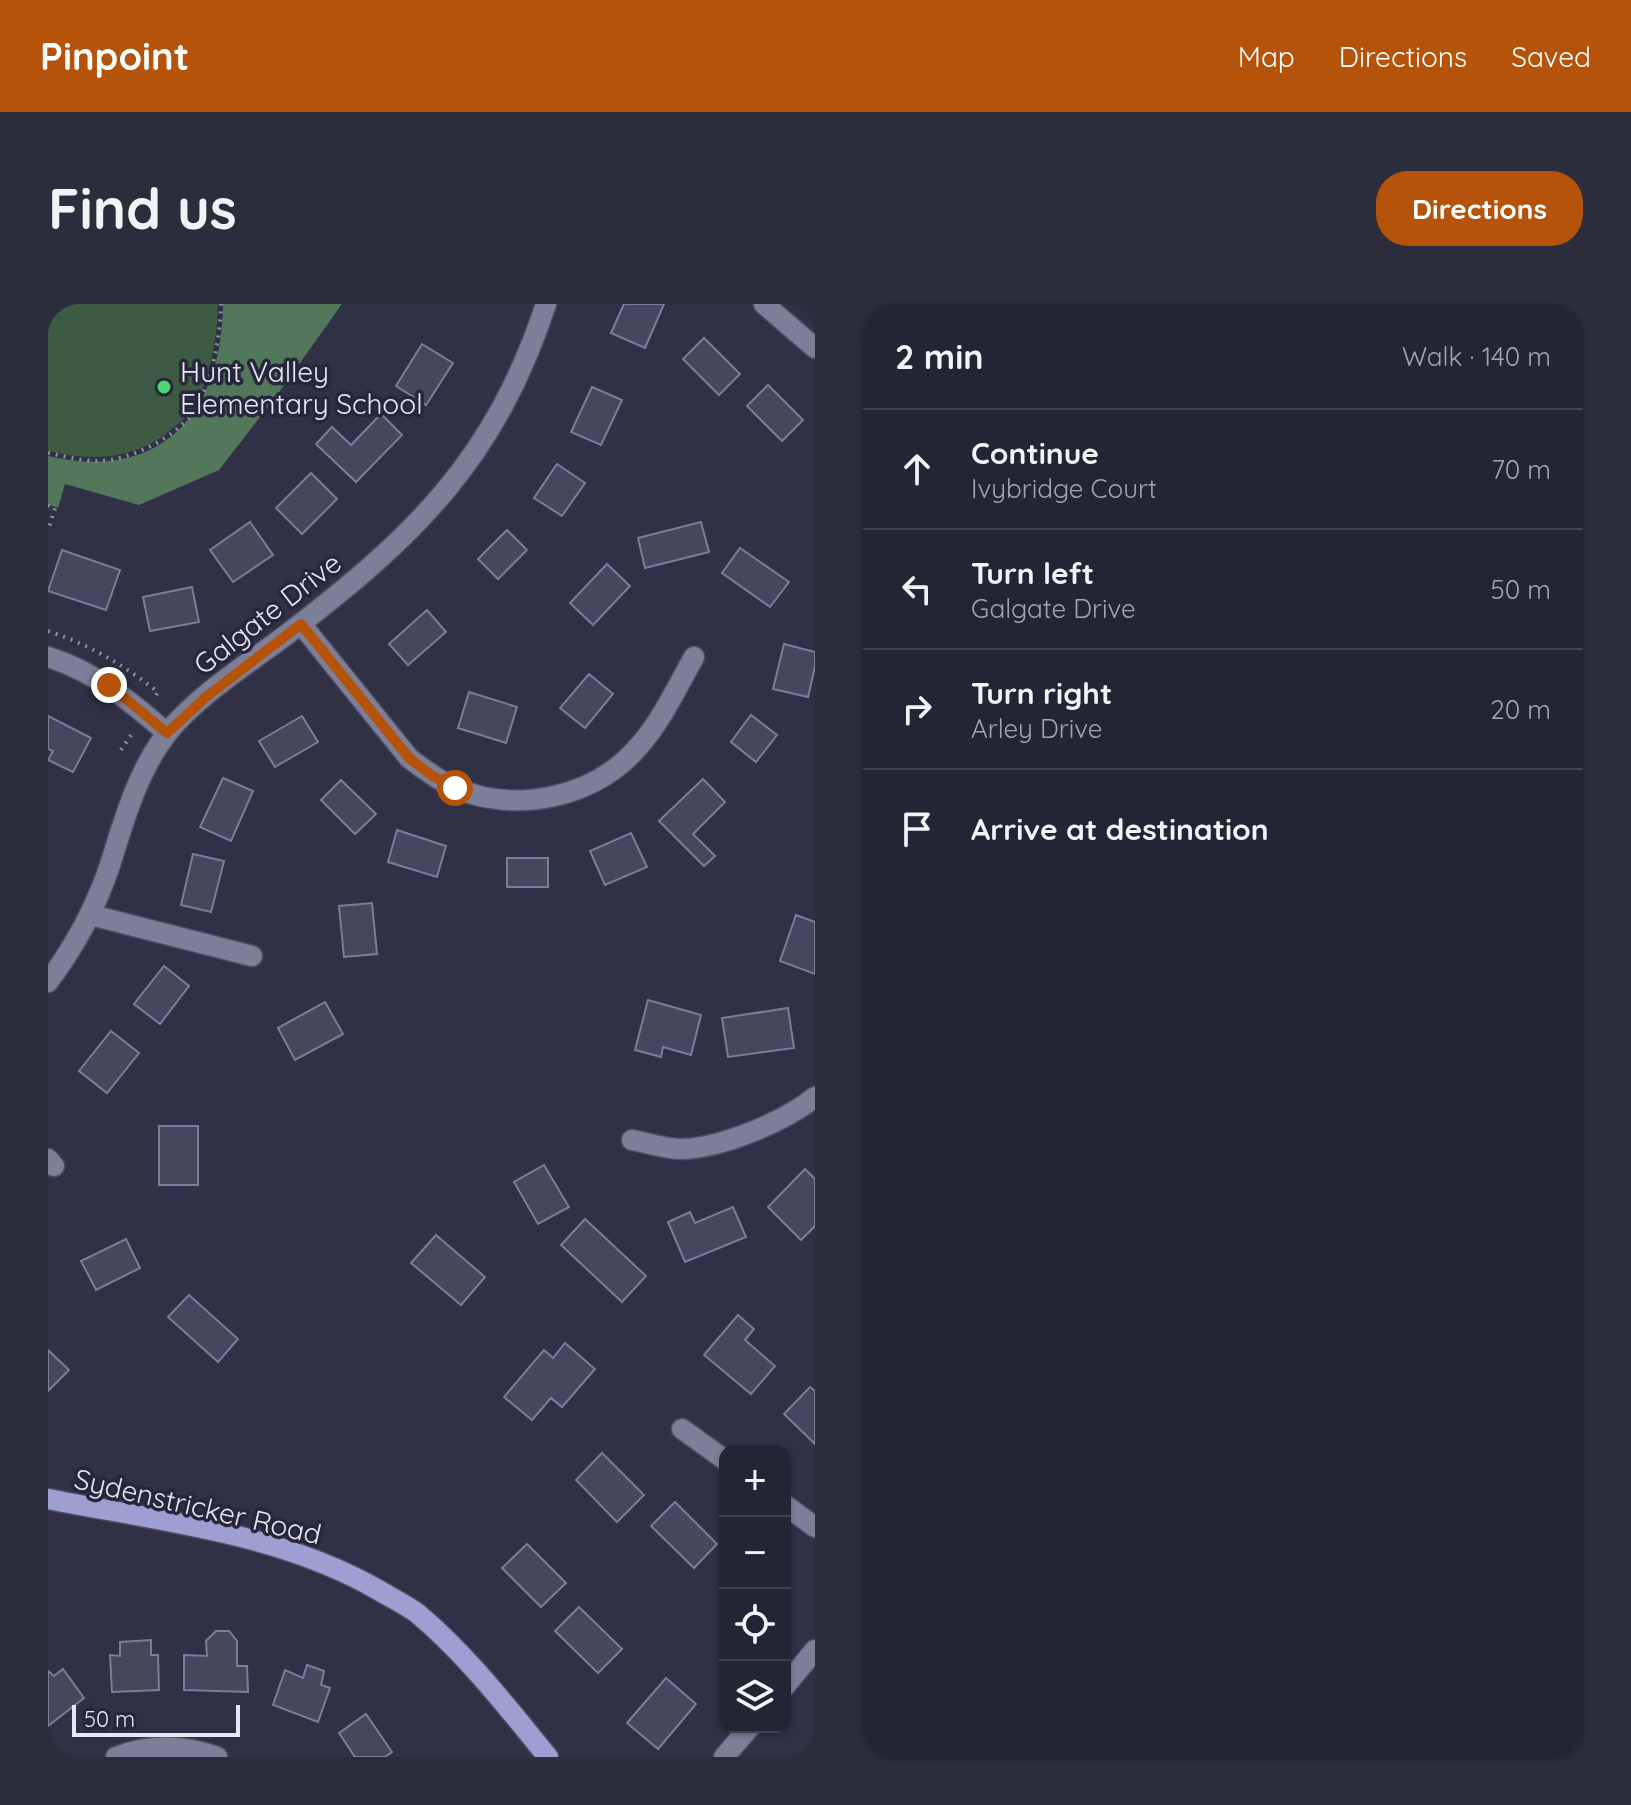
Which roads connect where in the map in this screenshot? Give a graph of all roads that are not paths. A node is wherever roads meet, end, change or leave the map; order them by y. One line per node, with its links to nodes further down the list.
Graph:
1 (546, 304): 4 (street, Galgate Drive)
2 (764, 304): 3 (street)
3 (815, 348)
4 (301, 624): 6 (street); 7 (street, Galgate Drive)
5 (48, 657): 7 (street)
6 (694, 657)
7 (167, 733): 8 (street, Galgate Drive)
8 (91, 915): 9 (street); 10 (street, Galgate Drive)
9 (252, 956)
10 (48, 982)
11 (815, 1097): 12 (street)
12 (632, 1140)
13 (682, 1429): 14 (street)
14 (719, 1456)
15 (48, 1499): 23 (main road, Sydenstricker Road)
16 (791, 1509): 17 (street)
17 (815, 1527)
18 (815, 1650): 19 (street)
19 (791, 1679)
20 (745, 1733): 24 (street)
21 (116, 1757): 22 (street)
22 (217, 1757)
23 (548, 1757)
24 (724, 1757)

